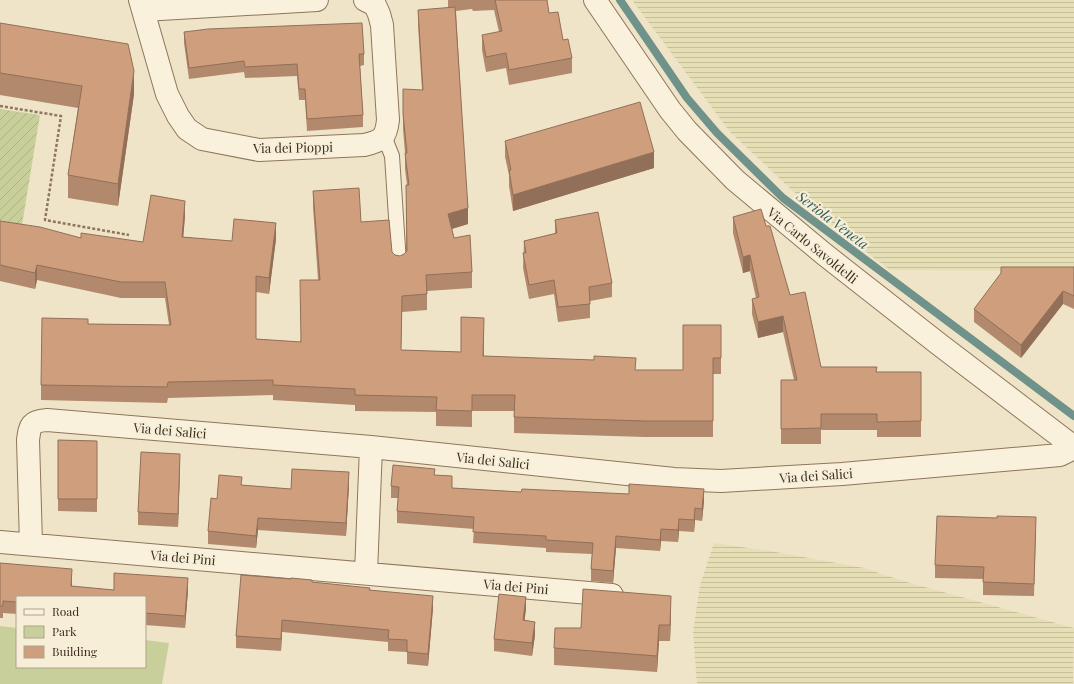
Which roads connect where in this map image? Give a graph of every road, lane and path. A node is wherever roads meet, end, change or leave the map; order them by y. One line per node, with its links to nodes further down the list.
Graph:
1 (317, 0): 4 (street, Via dei Pioppi)
2 (365, 0): 6 (street)
3 (595, 0): 10 (street, Via Carlo Savoldelli)
4 (142, 5): 6 (street, Via dei Pioppi)
5 (0, 106): 7 (path)
6 (384, 136): 8 (lane)
7 (129, 234)
8 (398, 263)
9 (371, 447): 10 (street, Via dei Salici); 12 (street, Via dei Salici); 13 (street)
10 (1073, 447)
11 (0, 542): 12 (street, Via dei Pini)
12 (31, 544): 13 (street, Via dei Pini)
13 (366, 573): 14 (street, Via dei Pini)
14 (634, 597)

